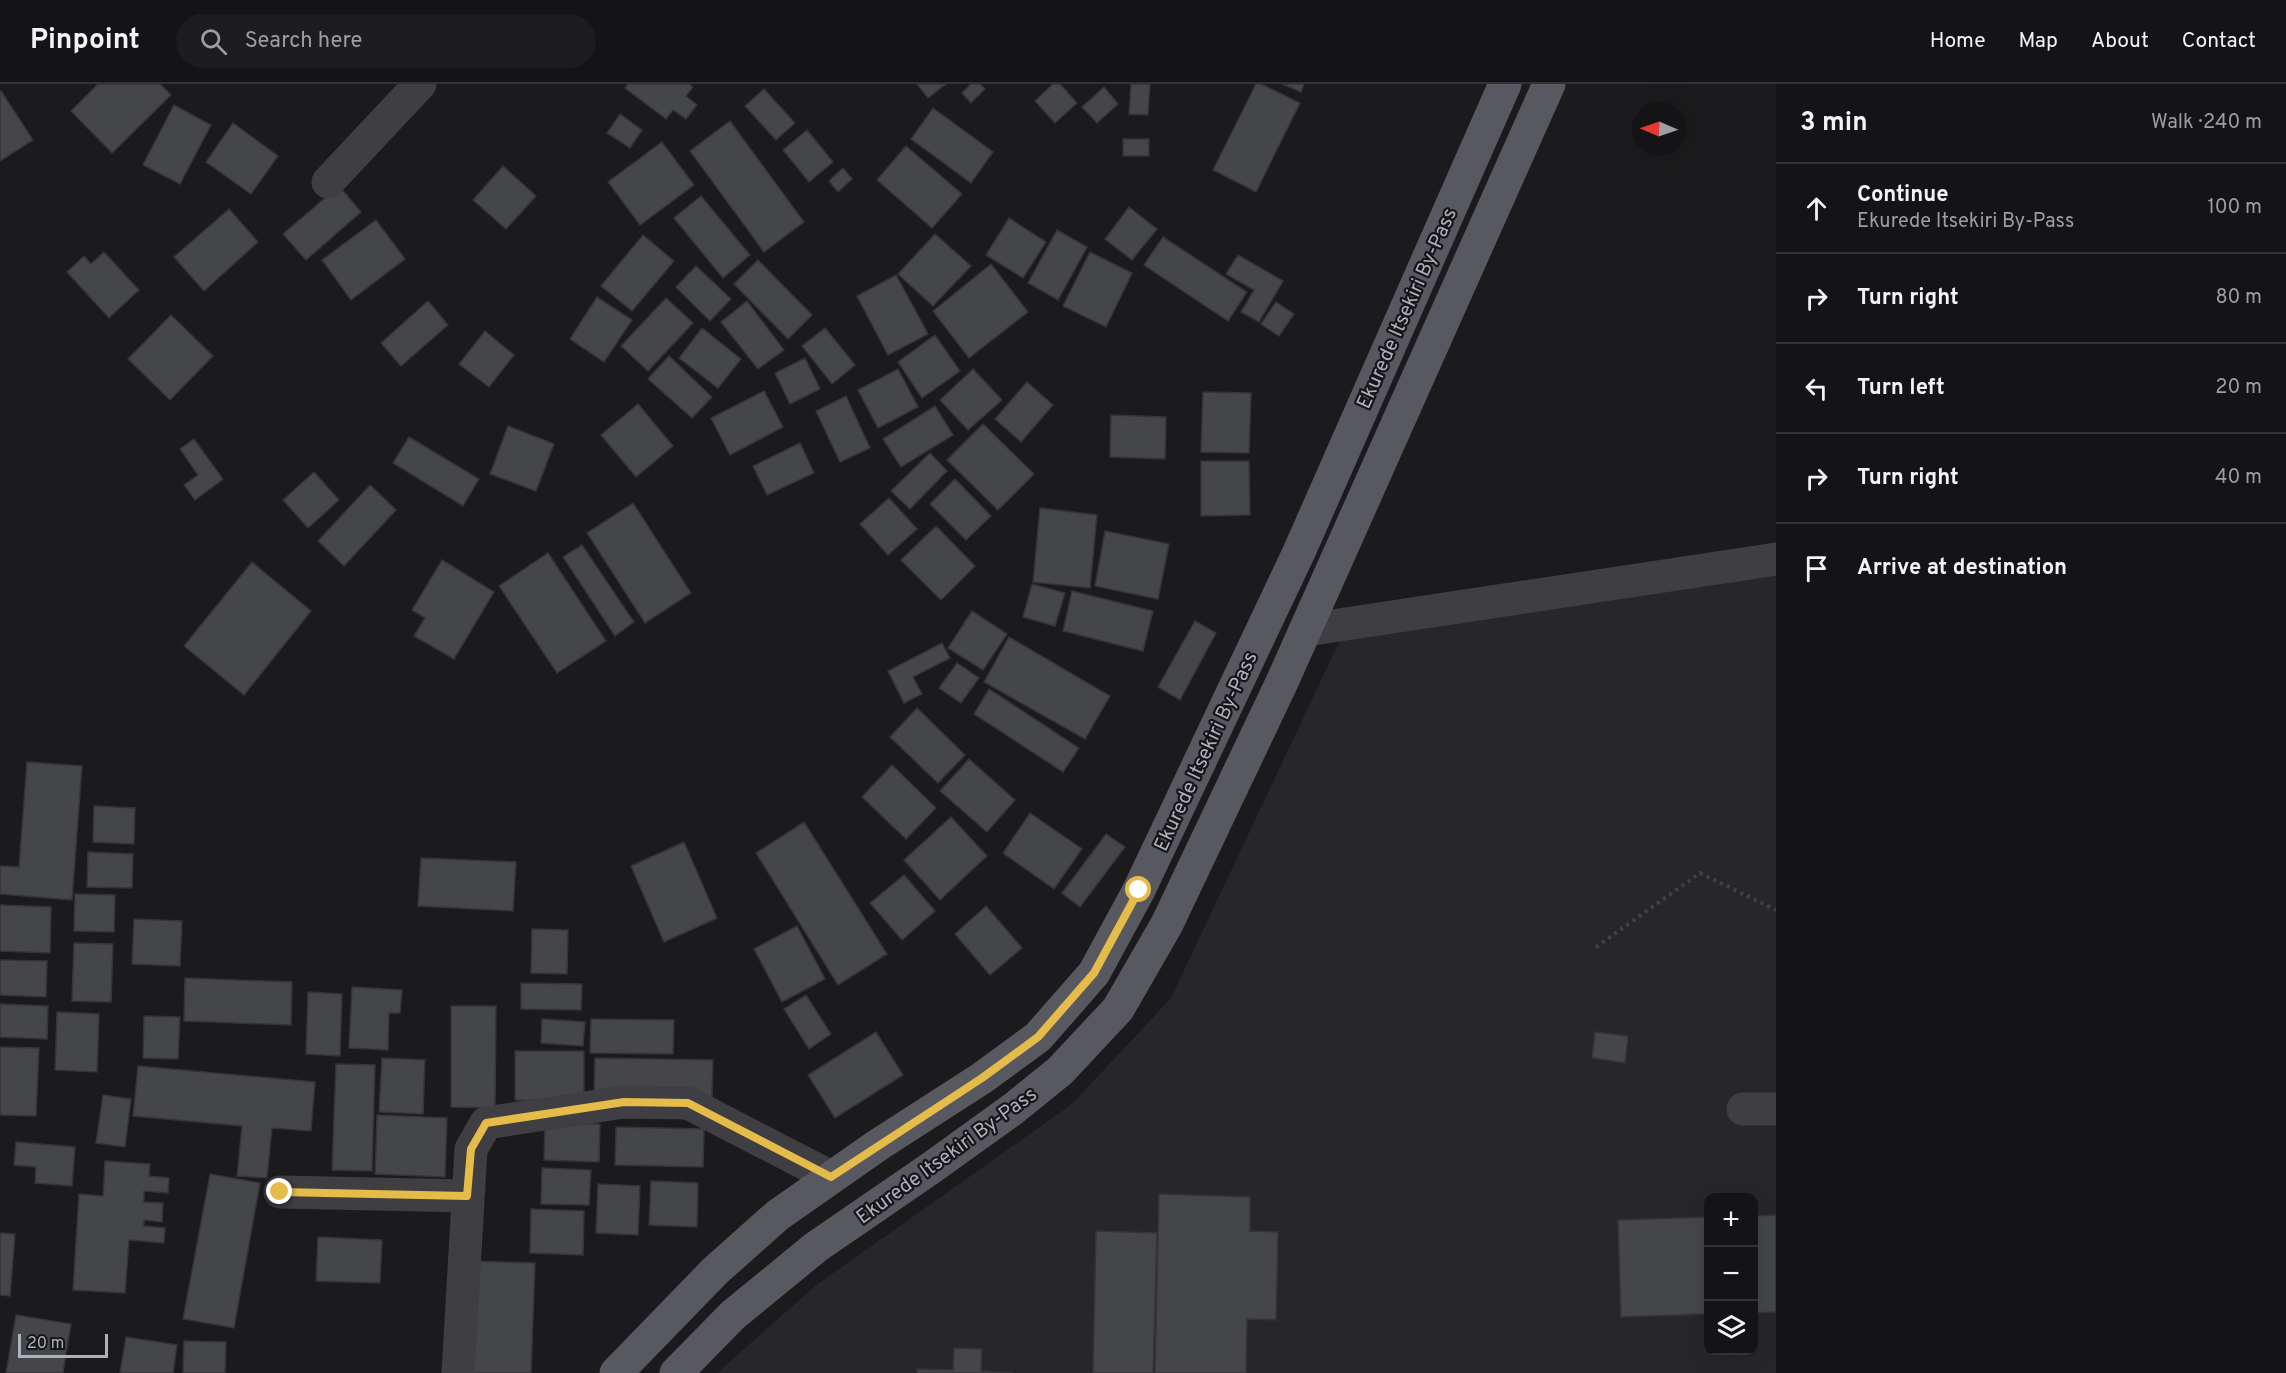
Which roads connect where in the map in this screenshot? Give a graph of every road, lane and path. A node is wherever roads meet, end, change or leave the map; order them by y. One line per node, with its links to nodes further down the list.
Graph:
1 (420, 84): 4 (street)
2 (1505, 84): 11 (main road, Ekurede Itsekiri By-Pass)
3 (1549, 84): 6 (main road, Ekurede Itsekiri By-Pass)
4 (328, 182)
5 (1776, 559): 6 (street)
6 (1306, 630): 16 (main road, Ekurede Itsekiri By-Pass)
7 (1776, 910): 8 (path)
8 (1596, 947)
9 (1776, 1109): 10 (street)
10 (1743, 1110)
11 (831, 1177): 13 (street); 15 (main road, Ekurede Itsekiri By-Pass)
12 (280, 1192): 13 (street)
13 (467, 1196): 14 (street)
14 (458, 1373)
15 (616, 1373)
16 (676, 1373)

